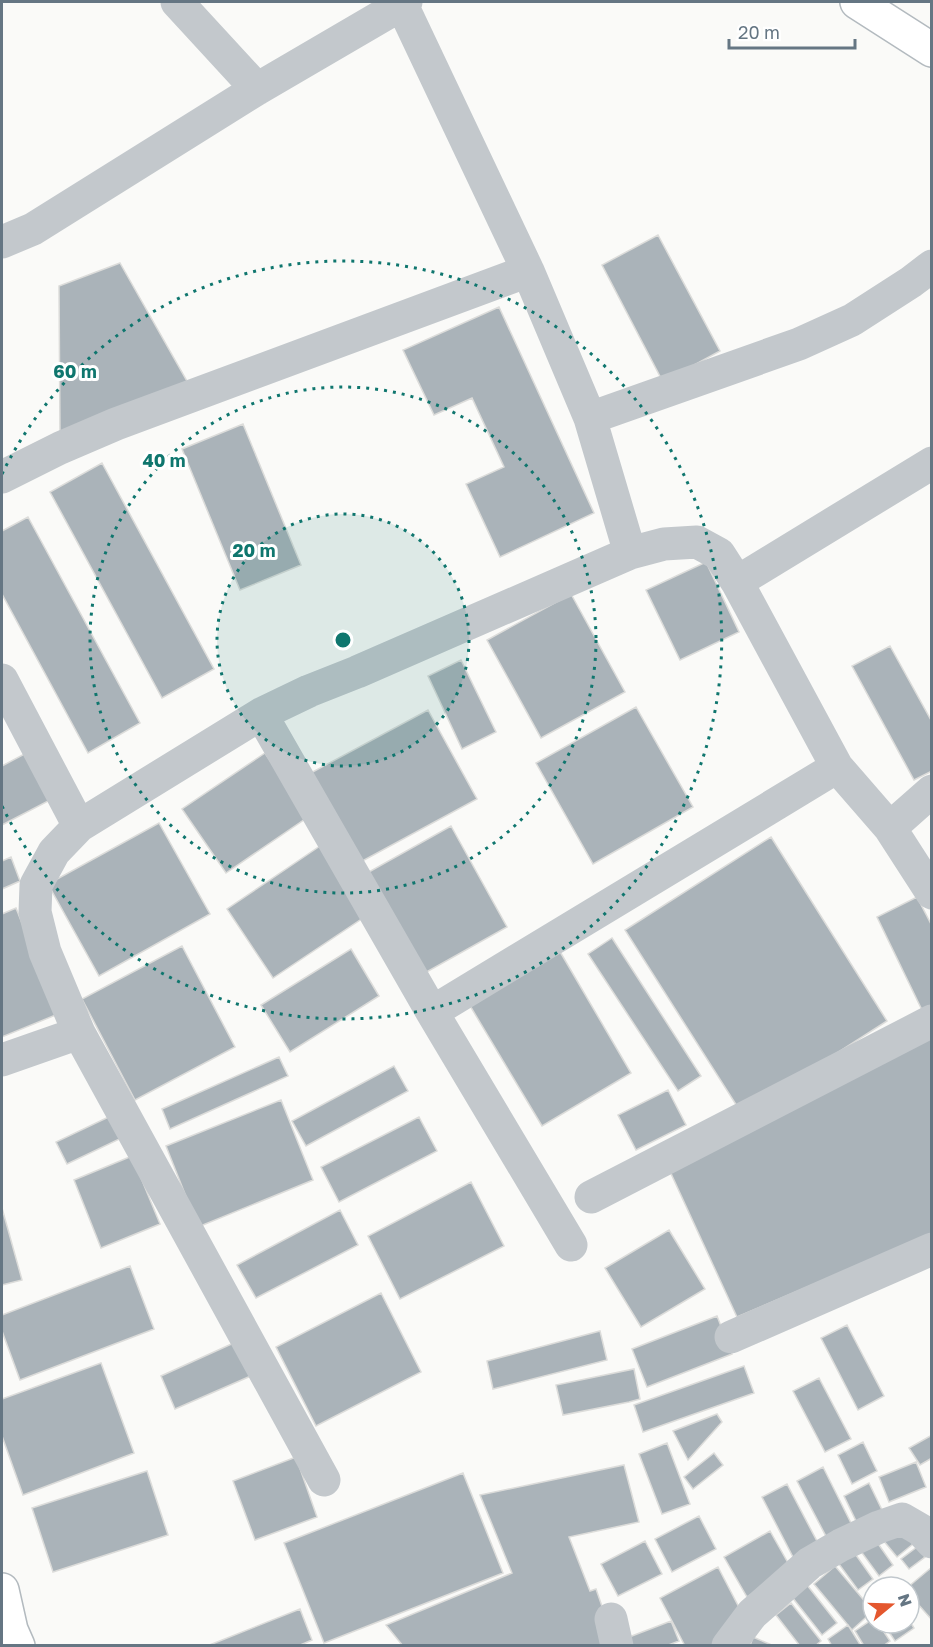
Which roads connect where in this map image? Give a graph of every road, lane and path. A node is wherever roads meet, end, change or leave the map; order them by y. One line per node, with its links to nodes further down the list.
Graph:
1 (177, 2): 5 (street)
2 (857, 2): 4 (main road)
3 (404, 3): 5 (street); 8 (street)
4 (932, 50)
5 (257, 89): 6 (street)
6 (2, 242)
7 (932, 266): 9 (street)
8 (528, 271): 9 (street); 11 (street)
9 (590, 418): 12 (street)
10 (932, 463): 13 (street)
11 (2, 477)
12 (630, 553): 13 (street); 15 (street)
13 (737, 582): 16 (street)
14 (2, 680): 18 (street)
15 (261, 714): 18 (street); 21 (street)
16 (837, 767): 19 (street); 21 (street)
17 (932, 791): 19 (street)
18 (79, 826): 23 (street)
19 (890, 828): 20 (street)
20 (932, 893)
21 (432, 1012): 26 (street)
22 (932, 1021): 25 (street)
23 (79, 1033): 24 (street); 29 (street)
24 (2, 1060)
25 (591, 1197)
26 (572, 1245)
27 (932, 1249): 28 (street)
28 (730, 1337)
29 (324, 1480)
30 (932, 1542): 33 (street)
31 (2, 1590): 32 (main road)
32 (13, 1640)
33 (728, 1646)

